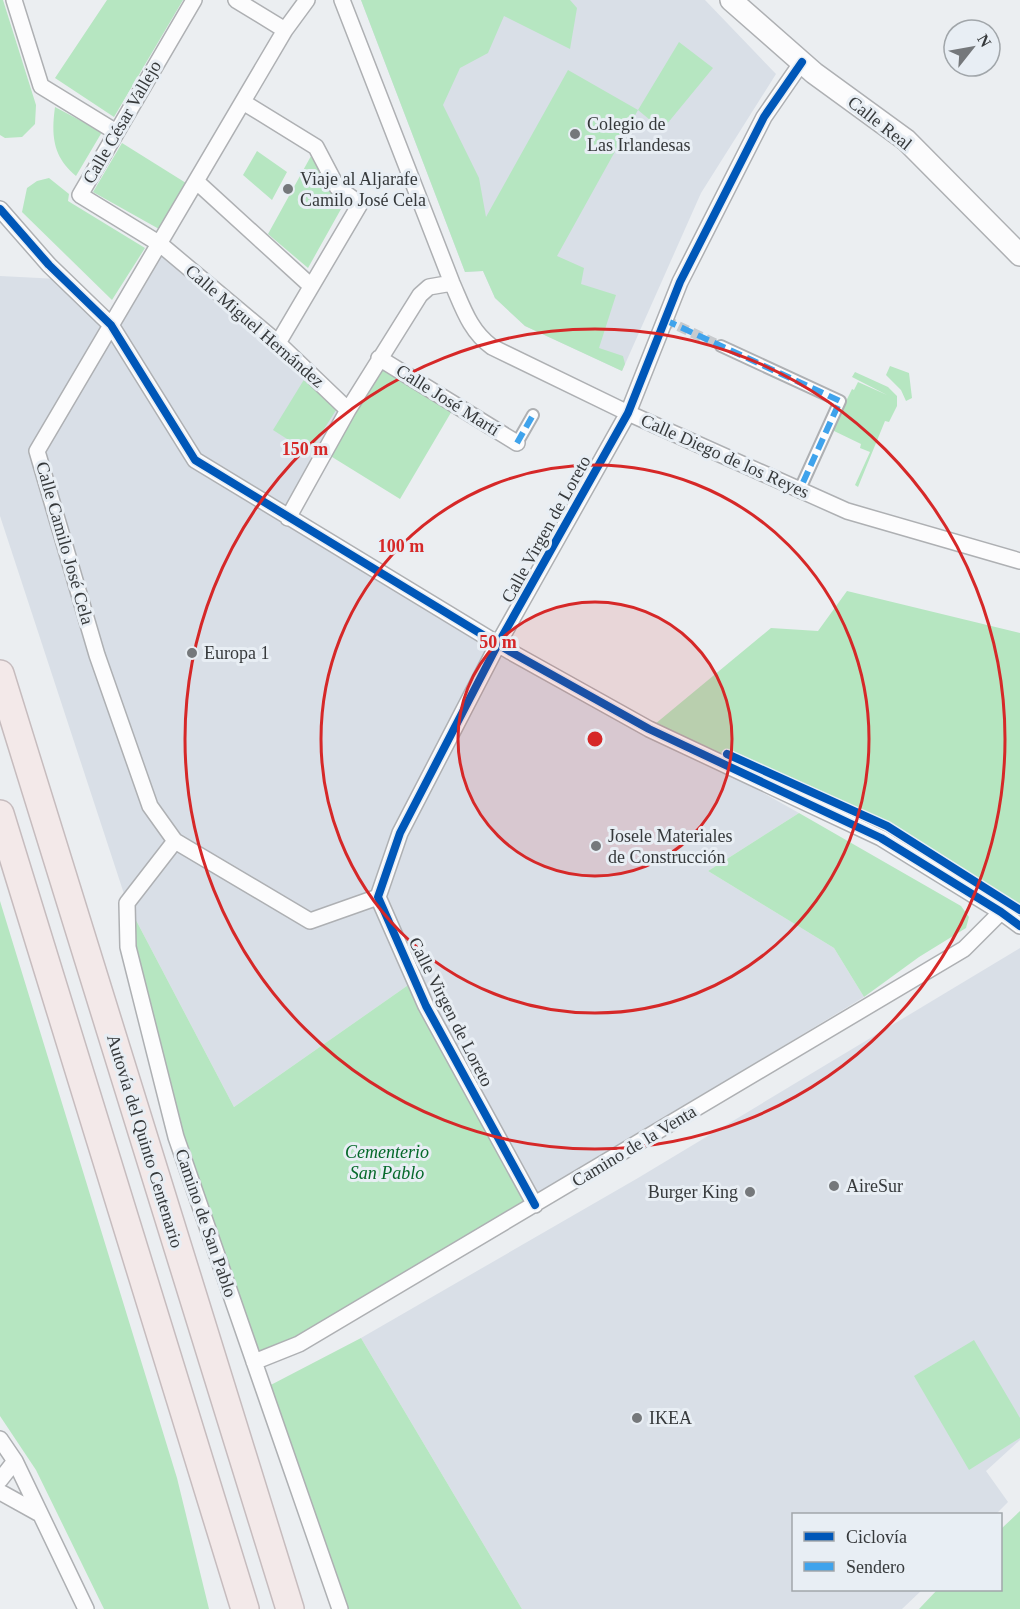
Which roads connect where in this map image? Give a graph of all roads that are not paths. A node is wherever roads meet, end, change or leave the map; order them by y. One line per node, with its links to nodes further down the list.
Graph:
1 (14, 0): 10 (street)
2 (194, 0): 10 (street, Calle César Vallejo)
3 (236, 0): 7 (street)
4 (307, 0): 7 (street, Calle Camilo José Cela)
5 (342, 0): 15 (street, Calle Diego de los Reyes)
6 (732, 0): 8 (main road, Calle Real)
7 (285, 30): 9 (street, Calle Camilo José Cela)
8 (802, 62): 14 (main road, Calle Real); 22 (street, Calle Virgen de Loreto)
9 (243, 102): 11 (street, Calle Camilo José Cela); 16 (street)
10 (116, 132): 13 (street, Calle César Vallejo)
11 (197, 182): 13 (street, Calle Camilo José Cela); 16 (street)
12 (0, 209): 17 (street)
13 (160, 244): 17 (street, Calle Camilo José Cela); 18 (street, Calle Miguel Hernández)
14 (1020, 255)
15 (452, 283): 20 (street); 22 (street, Calle Diego de los Reyes)
16 (311, 286): 18 (street)
17 (111, 325): 26 (street); 31 (street, Calle Camilo José Cela)
18 (278, 343): 21 (street, Calle Miguel Hernández)
19 (721, 346): 25 (street)
20 (379, 357): 21 (street); 24 (street, Calle José Martí)
21 (348, 410): 26 (street)
22 (628, 413): 25 (street, Calle Diego de los Reyes); 28 (street, Calle Virgen de Loreto)
23 (533, 415): 24 (street)
24 (517, 443)
25 (800, 489): 27 (street, Calle Diego de los Reyes)
26 (288, 518): 28 (street)
27 (1020, 561)
28 (498, 644): 32 (street, Calle Virgen de Loreto); 33 (street)
29 (0, 674): 41 (highway, Autovía del Quinto Centenario)
30 (0, 814): 44 (highway)
31 (175, 841): 32 (street, Calle Camilo José Cela); 36 (street, Camino de San Pablo)
32 (378, 897): 35 (street, Calle Virgen de Loreto)
33 (1001, 912): 34 (street); 35 (street, Camino de la Venta)
34 (1020, 926)
35 (535, 1205): 36 (street, Camino de la Venta)
36 (254, 1362): 47 (street, Camino de San Pablo)
37 (0, 1439): 38 (street)
38 (15, 1461): 39 (street); 42 (street)
39 (0, 1480)
40 (0, 1492): 42 (street)
41 (256, 1498): 45 (highway, Autovía del Quinto Centenario); 46 (highway)
42 (38, 1513): 43 (street)
43 (86, 1609)
44 (245, 1609)
45 (290, 1609)
46 (305, 1609)
47 (339, 1609)

